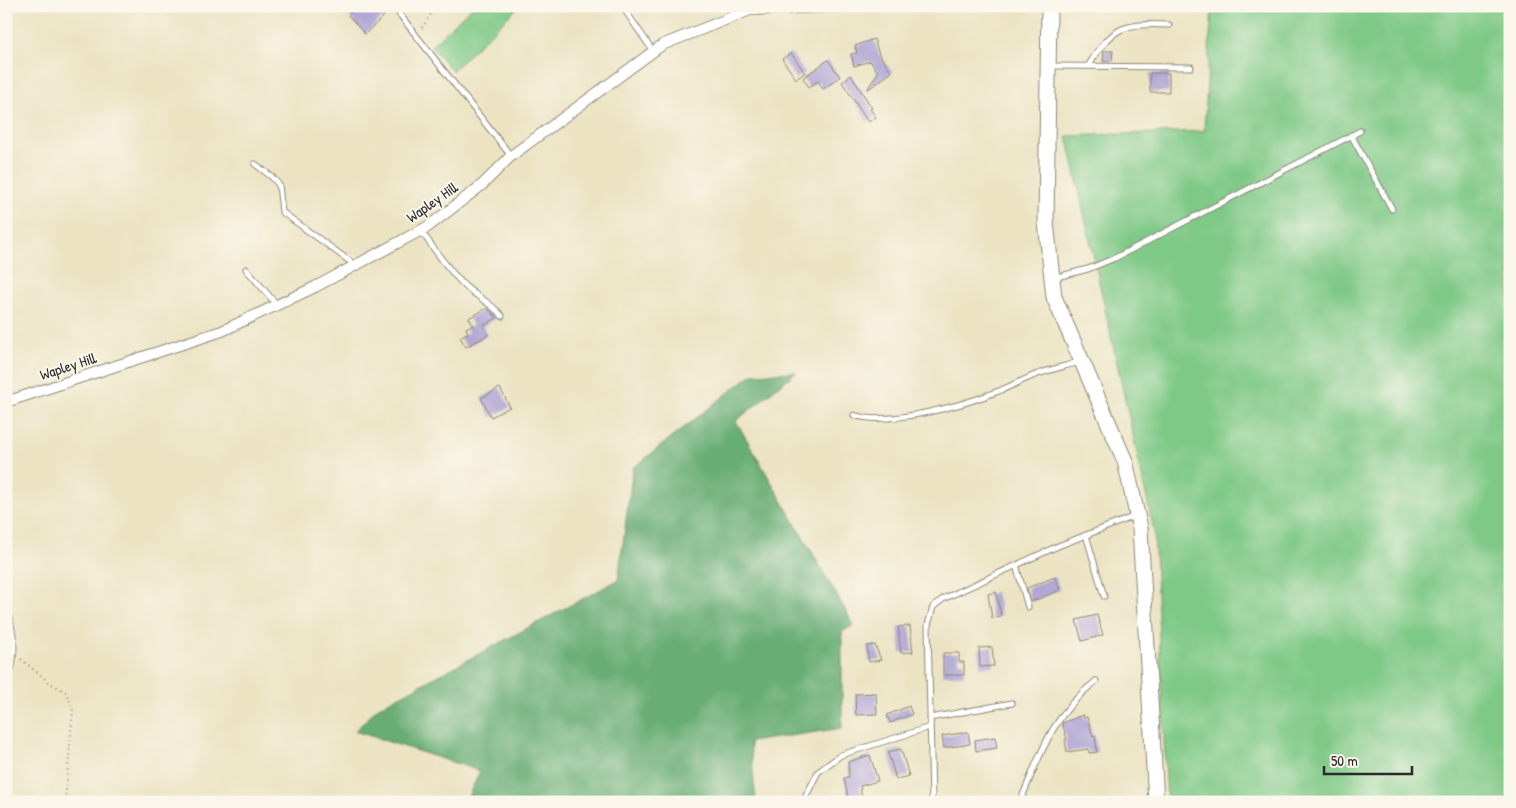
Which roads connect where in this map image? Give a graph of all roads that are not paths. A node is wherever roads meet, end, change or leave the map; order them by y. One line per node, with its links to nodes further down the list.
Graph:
1 (393, 6): 12 (lane)
2 (622, 6): 6 (lane)
3 (851, 6): 6 (street, Wapley Hill)
4 (1049, 6): 7 (main road)
5 (1169, 25): 8 (lane)
6 (653, 51): 12 (street, Wapley Hill)
7 (1049, 66): 8 (lane); 18 (main road)
8 (1088, 66): 9 (lane)
9 (1191, 67)
10 (1360, 131): 11 (lane)
11 (1351, 135): 14 (lane); 18 (lane)
12 (511, 156): 15 (street, Wapley Hill)
13 (255, 164): 16 (lane)
14 (1392, 209)
15 (420, 230): 16 (street, Wapley Hill); 20 (lane)
16 (355, 265): 19 (street, Wapley Hill)
17 (246, 270): 19 (lane)
18 (1052, 278): 21 (main road)
19 (277, 304): 22 (street, Wapley Hill)
20 (502, 316)
21 (1082, 361): 23 (lane); 24 (main road)
22 (6, 402)
23 (854, 415)
24 (1137, 514): 25 (lane); 38 (main road)
25 (1086, 535): 26 (lane); 27 (lane)
26 (1016, 565): 29 (lane); 33 (lane)
27 (1104, 596)
28 (6, 607): 31 (lane)
29 (1028, 607)
30 (1096, 681): 37 (lane)
31 (6, 684)
32 (1012, 703): 33 (lane)
33 (930, 718): 34 (lane)
34 (930, 728): 35 (lane); 36 (lane)
35 (803, 802)
36 (932, 802)
37 (1020, 802)
38 (1156, 802)

